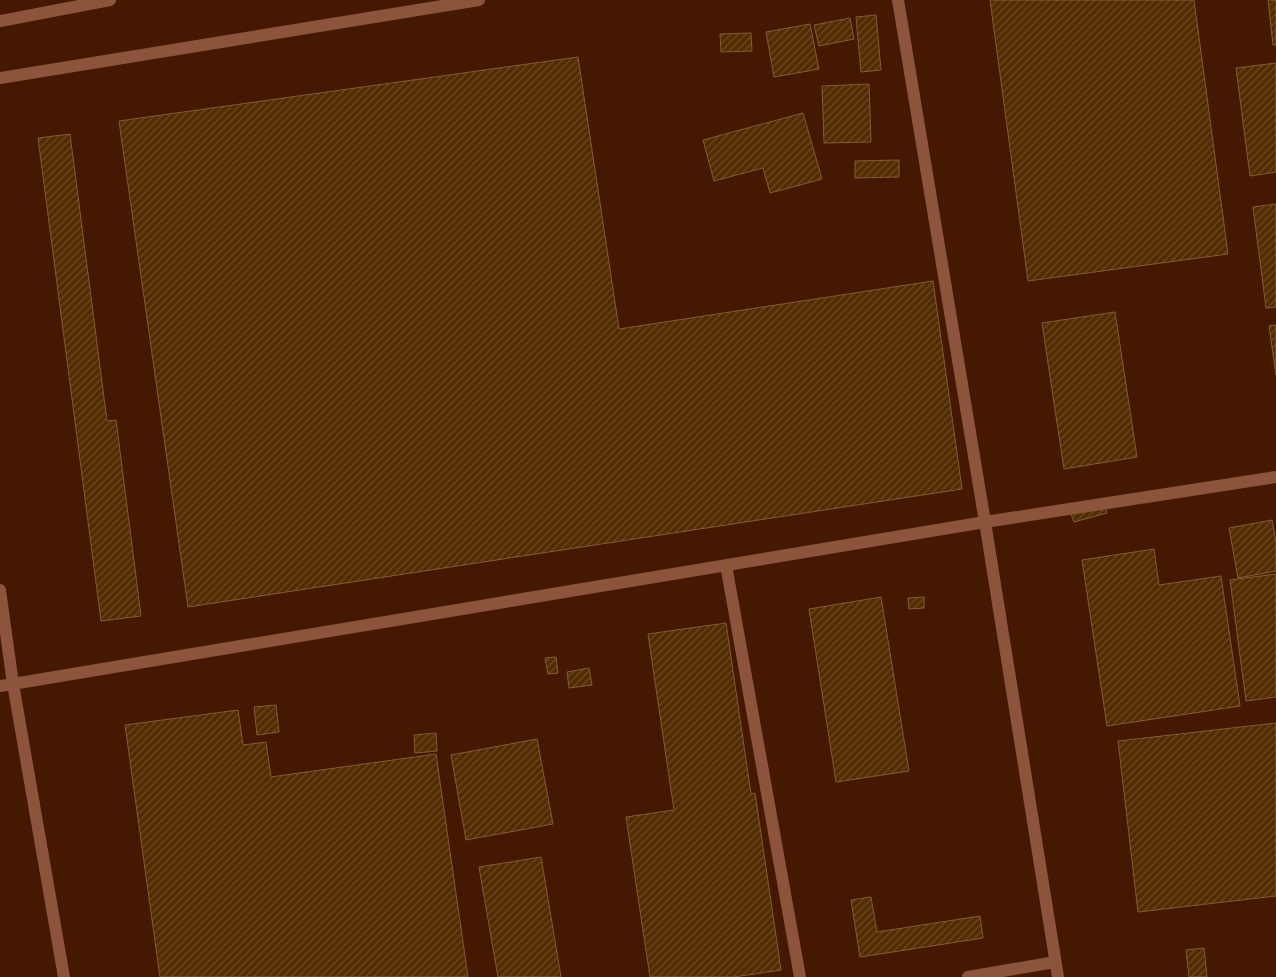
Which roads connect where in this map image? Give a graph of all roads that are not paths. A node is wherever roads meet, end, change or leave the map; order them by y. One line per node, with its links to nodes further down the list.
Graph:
1 (110, 0): 5 (street)
2 (479, 0): 4 (street)
3 (898, 0): 8 (street)
4 (465, 1): 6 (street)
5 (0, 21)
6 (0, 78)
7 (1276, 477): 8 (street)
8 (985, 522): 9 (street); 12 (street)
9 (726, 565): 11 (street); 14 (street)
10 (0, 590): 11 (street)
11 (6, 685): 13 (street)
12 (1055, 962): 15 (street); 16 (street)
13 (64, 977)
14 (800, 977)
15 (968, 977)
16 (1058, 977)

